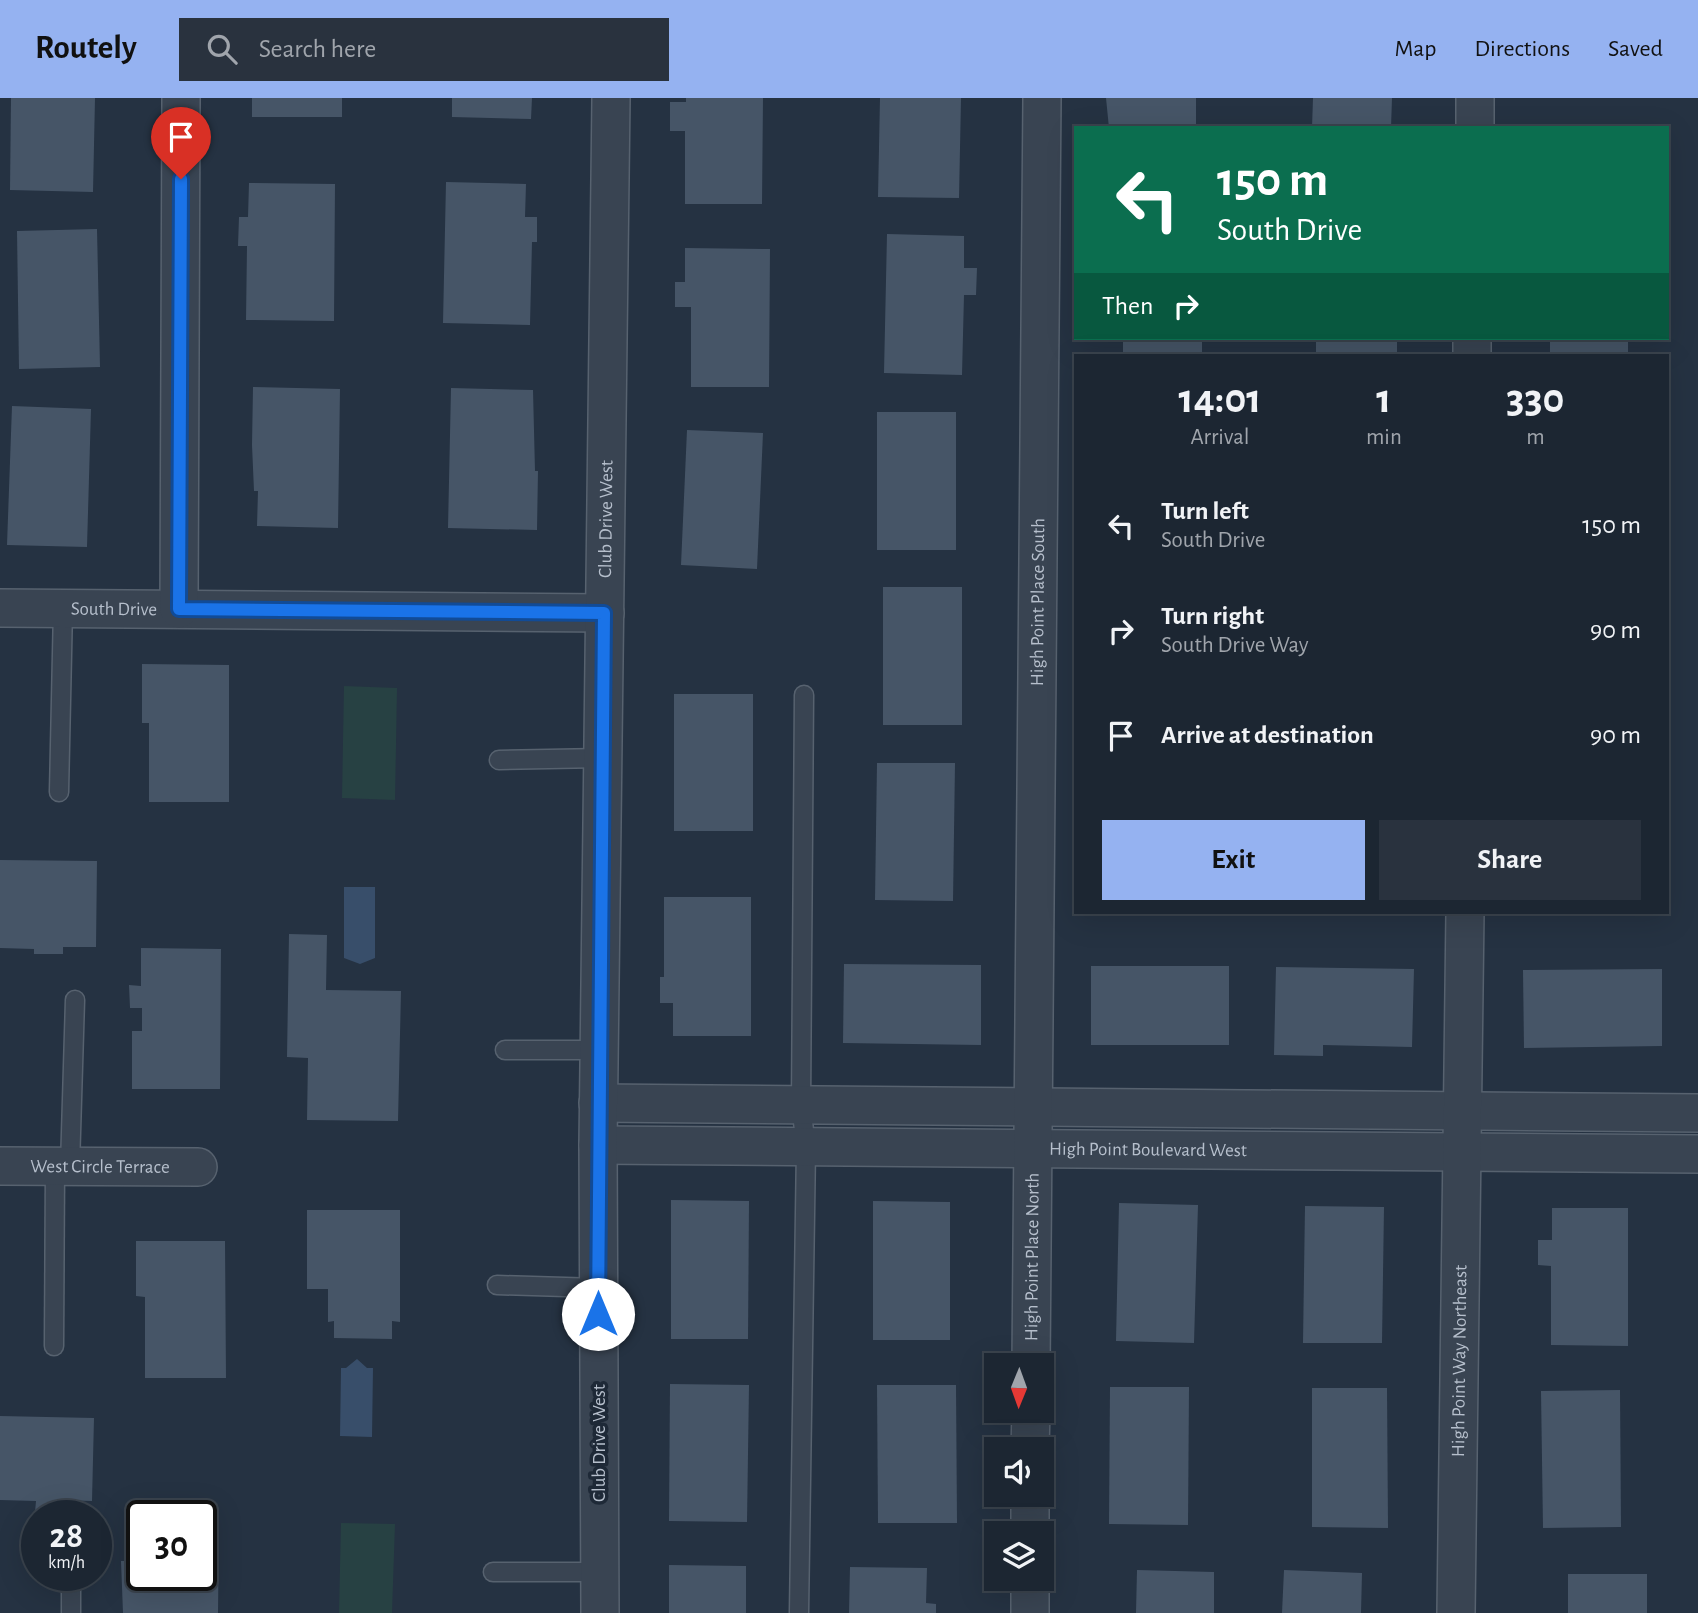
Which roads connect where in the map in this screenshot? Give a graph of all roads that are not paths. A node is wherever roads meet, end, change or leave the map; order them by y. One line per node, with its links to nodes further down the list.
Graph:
1 (181, 98): 8 (street)
2 (611, 98): 9 (street, Club Drive West)
3 (1042, 98): 20 (street, High Point Place South)
4 (1475, 98): 5 (street)
5 (1475, 126)
6 (0, 608): 7 (street, South Drive)
7 (63, 608): 8 (street, South Drive); 13 (lane)
8 (179, 609): 9 (street, South Drive)
9 (604, 613): 11 (street, Club Drive West)
10 (804, 695): 19 (lane)
11 (602, 758): 12 (lane); 17 (street, Club Drive West)
12 (499, 760)
13 (59, 792)
14 (1465, 914): 21 (street, High Point Way Northeast)
15 (75, 1000): 29 (lane)
16 (505, 1050): 17 (lane)
17 (599, 1050): 18 (street, Club Drive West)
18 (598, 1103): 19 (street); 23 (street, Club Drive West)
19 (801, 1105): 20 (street); 24 (lane)
20 (1032, 1107): 21 (street); 25 (street, High Point Place North)
21 (1463, 1110): 22 (street); 26 (street, High Point Way Northeast)
22 (1698, 1113)
23 (598, 1145): 24 (street, High Point Boulevard West); 32 (street, Club Drive West)
24 (806, 1147): 25 (street, High Point Boulevard West); 41 (lane)
25 (1032, 1149): 26 (street, High Point Boulevard West); 34 (street, High Point Place North)
26 (1462, 1152): 27 (street, High Point Boulevard West); 43 (street, High Point Way Northeast)
27 (1698, 1154)
28 (0, 1166): 29 (street, West Circle Terrace)
29 (62, 1166): 30 (street, West Circle Terrace); 33 (lane)
30 (198, 1167)
31 (497, 1286): 32 (lane)
32 (598, 1288): 36 (street, Club Drive West)
33 (54, 1346)
34 (1031, 1353)
35 (493, 1572): 36 (lane)
36 (600, 1572): 40 (street, Club Drive West)
37 (71, 1591): 39 (lane)
38 (1030, 1591): 42 (street)
39 (71, 1613)
40 (600, 1613)
41 (799, 1613)
42 (1030, 1613)
43 (1456, 1613)

